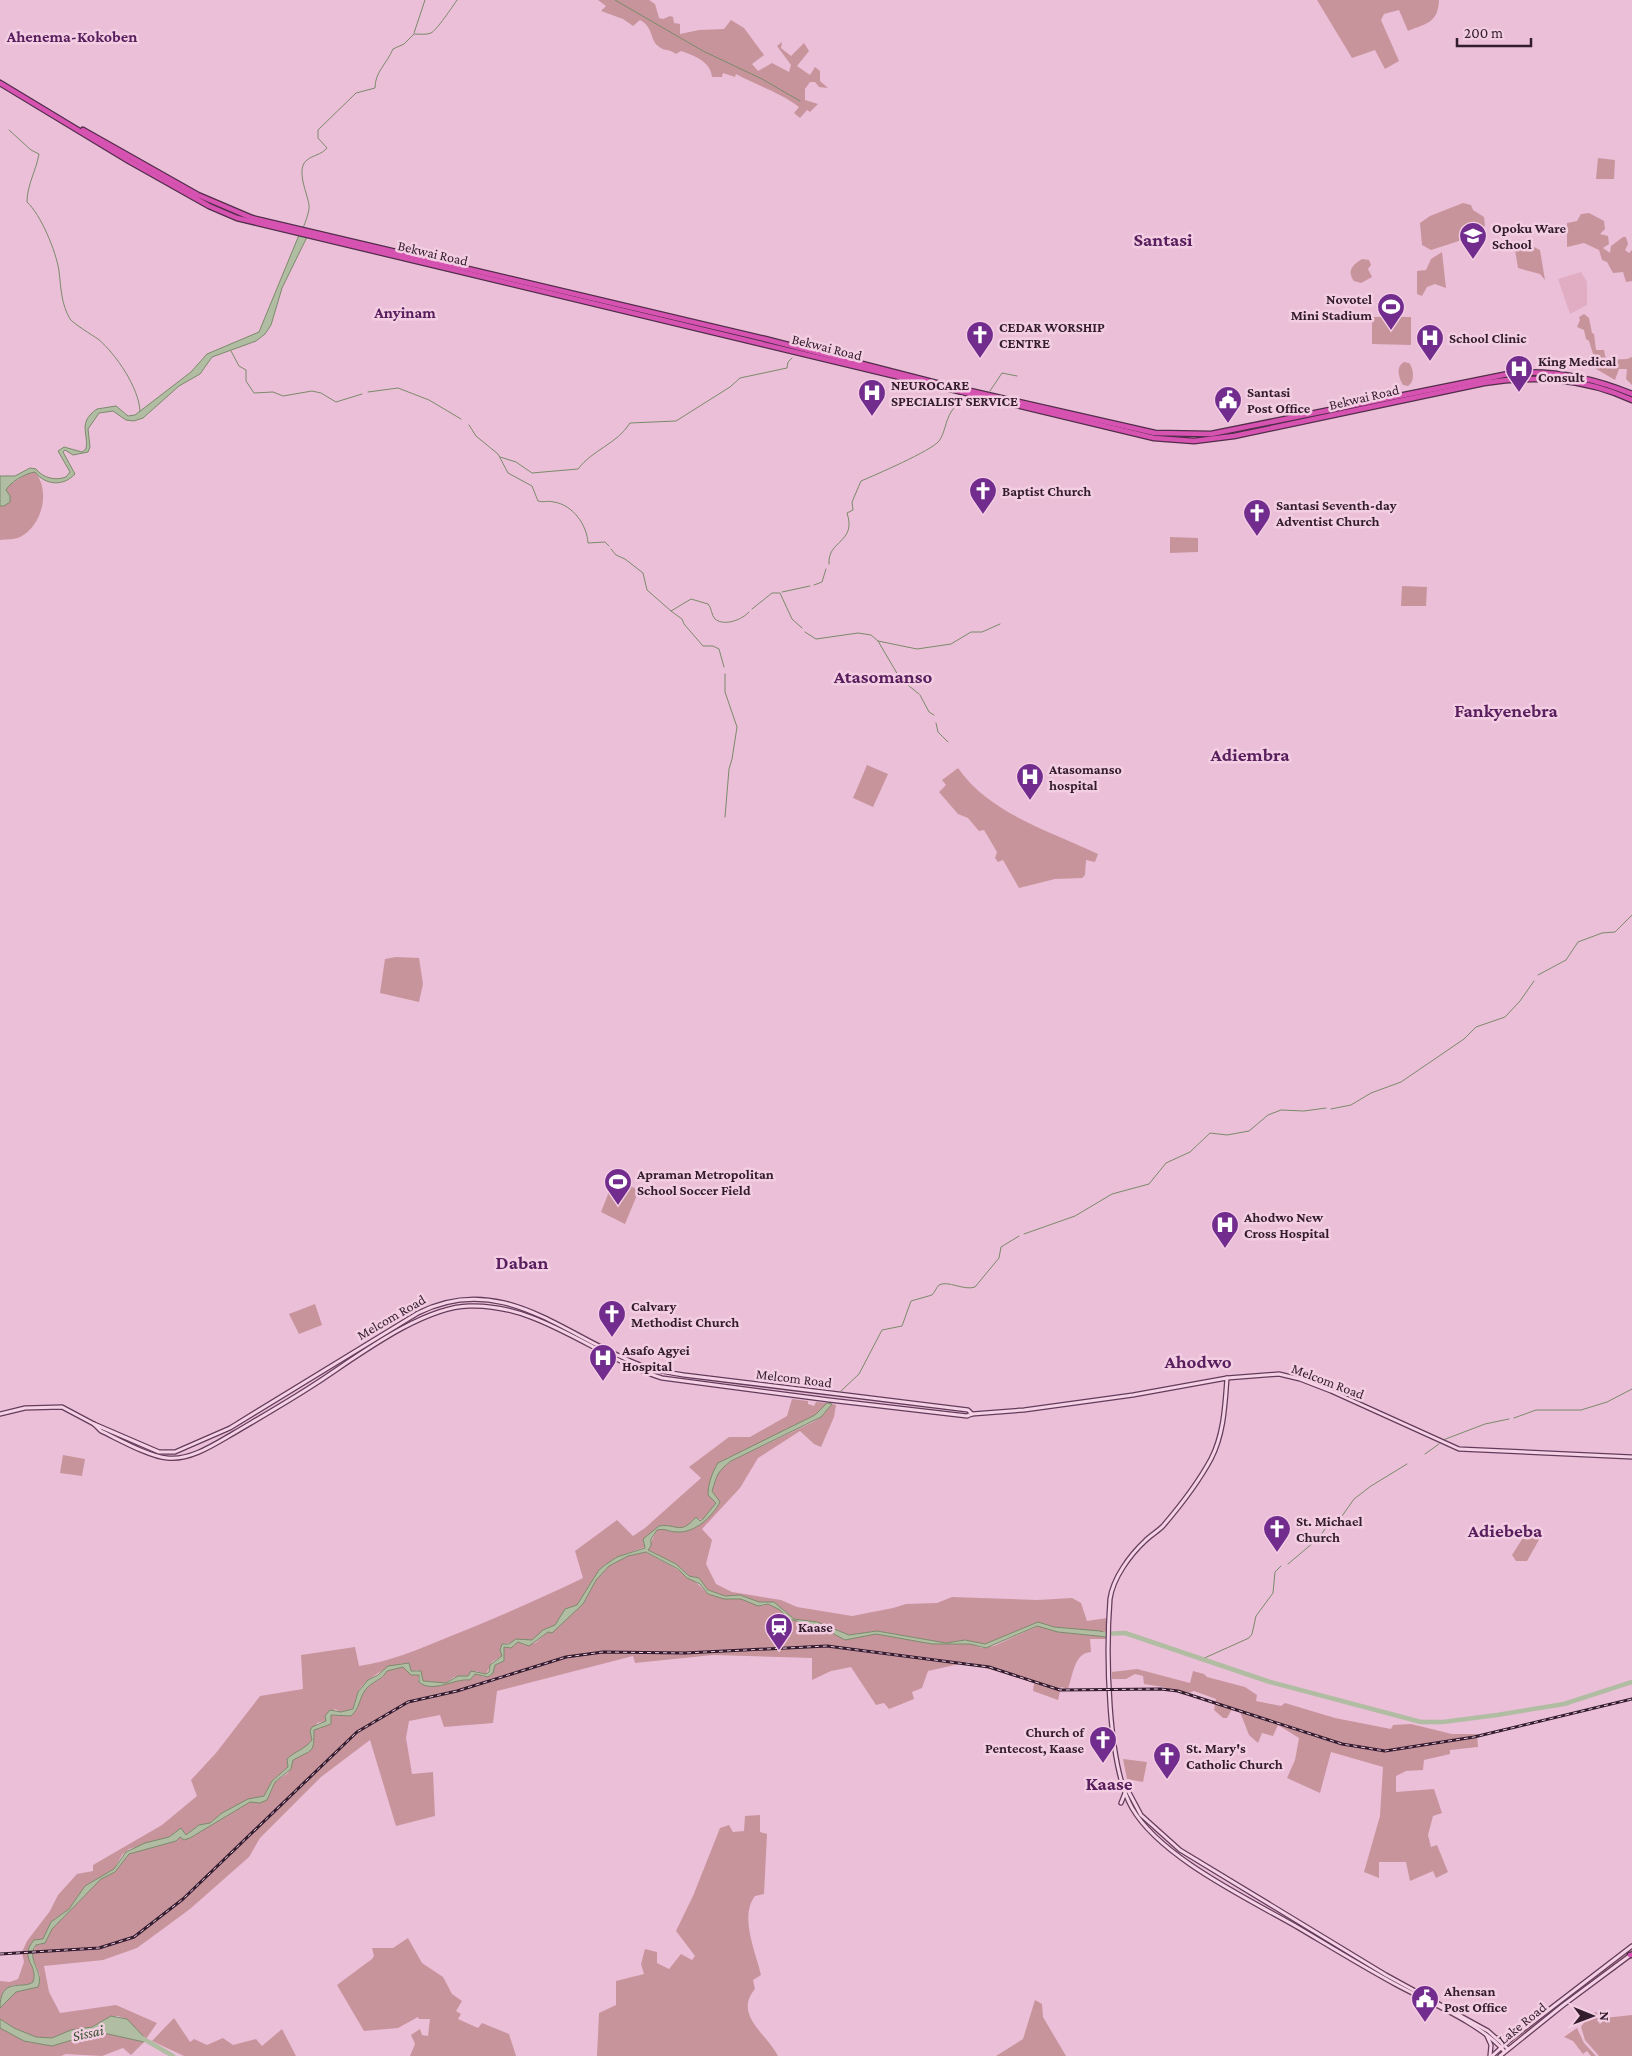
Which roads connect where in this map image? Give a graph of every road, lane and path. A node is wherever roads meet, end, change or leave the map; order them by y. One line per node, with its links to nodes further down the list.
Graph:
1 (0, 83): 3 (highway, Bekwai Road)
2 (1632, 394): 5 (highway, Bekwai Road)
3 (995, 399): 5 (highway, Bekwai Road); 6 (highway, Bekwai Road)
4 (1632, 400): 6 (highway, Bekwai Road)
5 (1335, 408): 6 (highway)
6 (1336, 415)
7 (458, 1299): 8 (main road); 9 (main road, Melcom Road); 15 (main road, Melcom Road)
8 (460, 1307): 10 (main road, Melcom Road); 17 (main road, Melcom Road)
9 (570, 1330): 10 (main road); 12 (main road, Melcom Road)
10 (567, 1335): 13 (main road, Melcom Road)
11 (1227, 1378): 19 (main road, Melcom Road); 21 (main road, Melcom Road); 22 (main road)
12 (720, 1380): 13 (main road); 14 (main road, Melcom Road)
13 (719, 1386): 16 (main road, Melcom Road)
14 (904, 1403): 16 (main road); 19 (main road, Melcom Road)
15 (266, 1405): 17 (main road); 20 (main road, Melcom Road)
16 (902, 1409): 19 (main road, Melcom Road)
17 (270, 1411): 20 (main road, Melcom Road)
18 (0, 1414): 20 (main road, Melcom Road)
19 (972, 1414)
20 (149, 1450)
21 (1632, 1458)
22 (1122, 1780): 23 (main road); 28 (main road)
23 (1125, 1790): 24 (main road); 24 (main road)
24 (1132, 1808): 27 (main road)
25 (1632, 1946): 29 (main road, Lake Road)
26 (1631, 1955): 31 (main road, Lake Road)
27 (1487, 2036): 30 (main road); 32 (main road)
28 (1496, 2038): 29 (main road); 30 (main road)
29 (1512, 2038): 30 (main road, Lake Road)
30 (1502, 2046): 31 (main road); 32 (main road, Lake Road)
31 (1505, 2050): 33 (main road, Lake Road)
32 (1491, 2056)
33 (1500, 2056)

